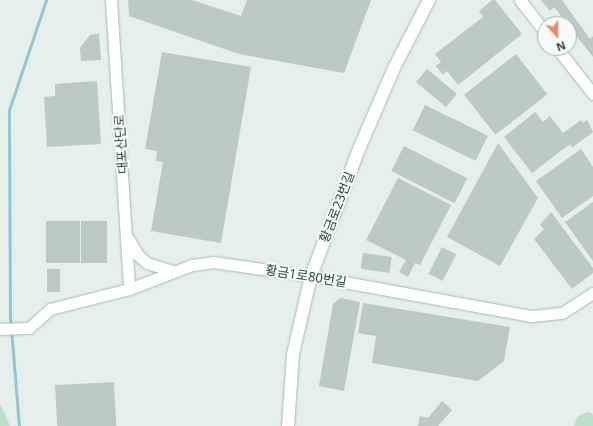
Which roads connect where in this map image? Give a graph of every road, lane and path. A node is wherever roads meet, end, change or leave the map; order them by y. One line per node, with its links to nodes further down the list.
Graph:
1 (111, 0): 7 (street, 대포산단로)
2 (429, 0): 9 (street, 황금로23번길)
3 (520, 0): 4 (street)
4 (537, 22)
5 (563, 56): 6 (street)
6 (593, 94)
7 (126, 235): 8 (street); 10 (street, 대포산단로)
8 (177, 271): 9 (street, 황금1로80번길); 10 (street, 황금1로80번길)
9 (311, 276): 11 (street, 황금1로80번길); 13 (street, 황금로23번길)
10 (129, 289): 12 (street, 황금1로80번길)
11 (593, 293)
12 (2, 329)
13 (288, 426)

